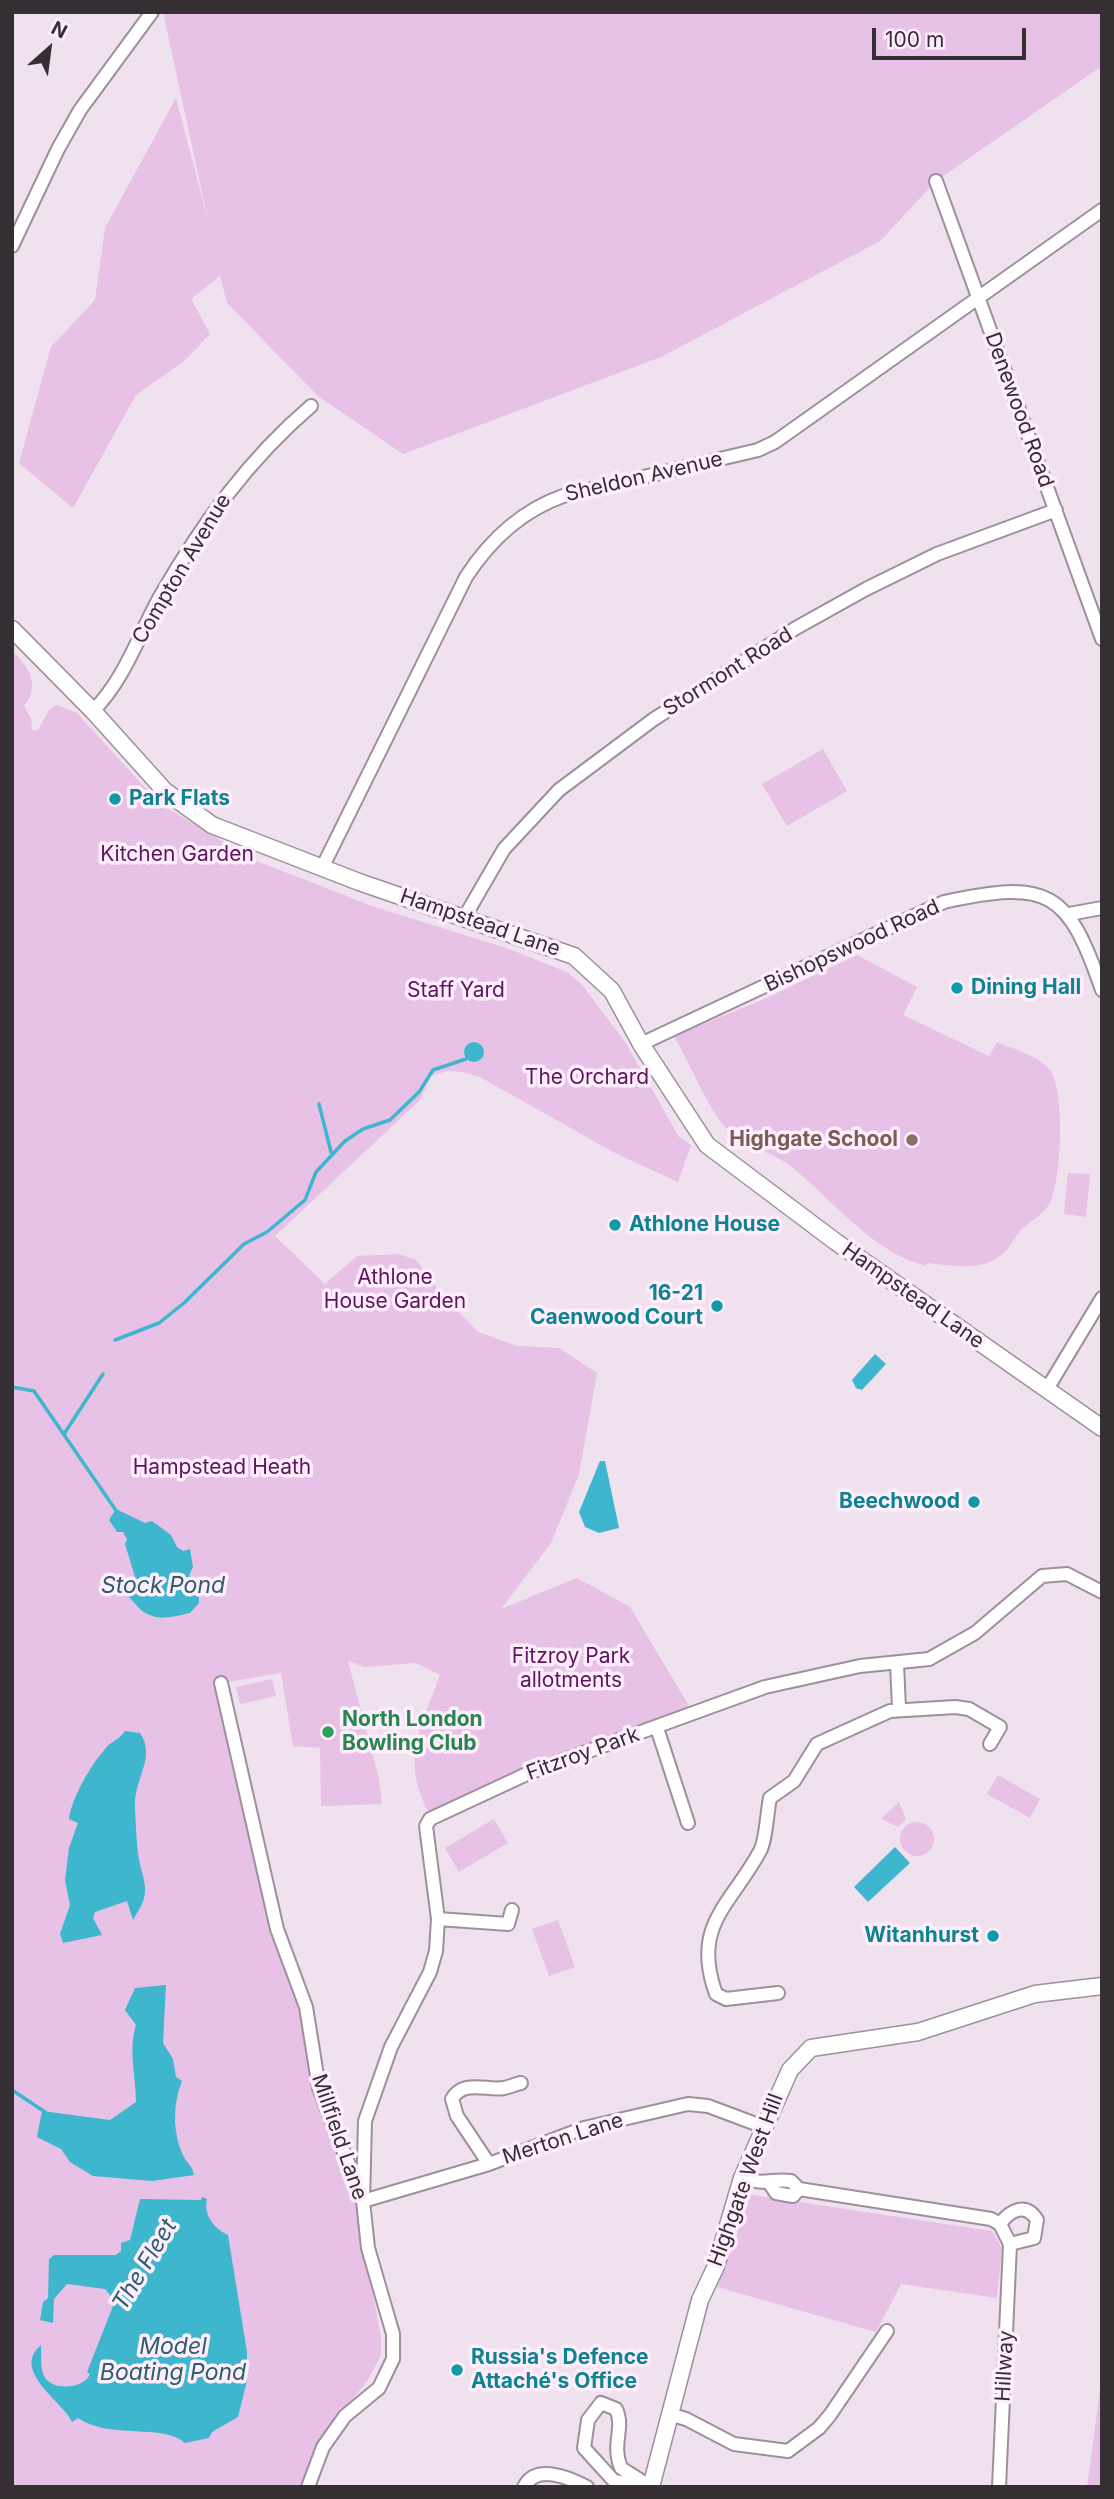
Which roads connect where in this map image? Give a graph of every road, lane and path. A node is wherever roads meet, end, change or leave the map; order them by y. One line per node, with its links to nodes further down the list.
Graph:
1 (152, 12): 4 (street)
2 (936, 181): 5 (street, Denewood Road)
3 (1102, 210): 5 (street, Sheldon Avenue)
4 (12, 246)
5 (979, 300): 7 (street, Denewood Road); 11 (street, Sheldon Avenue)
6 (311, 406): 10 (street, Compton Avenue)
7 (1056, 510): 9 (street, Denewood Road); 14 (street, Stormont Road)
8 (12, 629): 10 (main road, Hampstead Lane)
9 (1102, 639)
10 (93, 711): 11 (main road, Hampstead Lane)
11 (322, 868): 14 (main road, Hampstead Lane)
12 (1102, 908): 13 (street)
13 (1069, 914): 15 (street); 16 (street, Bishopswood Road)
14 (464, 918): 16 (main road, Hampstead Lane)
15 (1102, 990)
16 (641, 1044): 18 (main road, Hampstead Lane)
17 (1102, 1297): 18 (street)
18 (1047, 1389): 19 (main road, Hampstead Lane)
19 (1102, 1428)
20 (1102, 1592): 21 (street, Fitzroy Park)
21 (897, 1663): 23 (street); 24 (street, Fitzroy Park)
22 (221, 1683): 35 (street, Millfield Lane)
23 (899, 1709): 25 (street); 30 (street)
24 (657, 1728): 26 (street); 28 (street, Fitzroy Park)
25 (990, 1744)
26 (688, 1823)
27 (512, 1910): 28 (street)
28 (438, 1919): 35 (street, Fitzroy Park)
29 (1102, 1986): 32 (main road, Highgate West Hill)
30 (778, 1993)
31 (521, 2083): 33 (street)
32 (764, 2127): 33 (street, Merton Lane); 34 (main road, Highgate West Hill)
33 (489, 2164): 35 (street, Merton Lane)
34 (742, 2178): 36 (street); 39 (main road, Highgate West Hill)
35 (363, 2201): 41 (street, Millfield Lane)
36 (1000, 2224): 37 (street); 37 (street)
37 (1010, 2244): 45 (street, Hillway)
38 (887, 2330): 39 (street)
39 (669, 2414): 44 (main road, Highgate West Hill)
40 (617, 2485): 44 (street); 44 (street)
41 (308, 2487)
42 (524, 2487): 43 (street)
43 (587, 2487)
44 (651, 2487)
45 (999, 2487)

